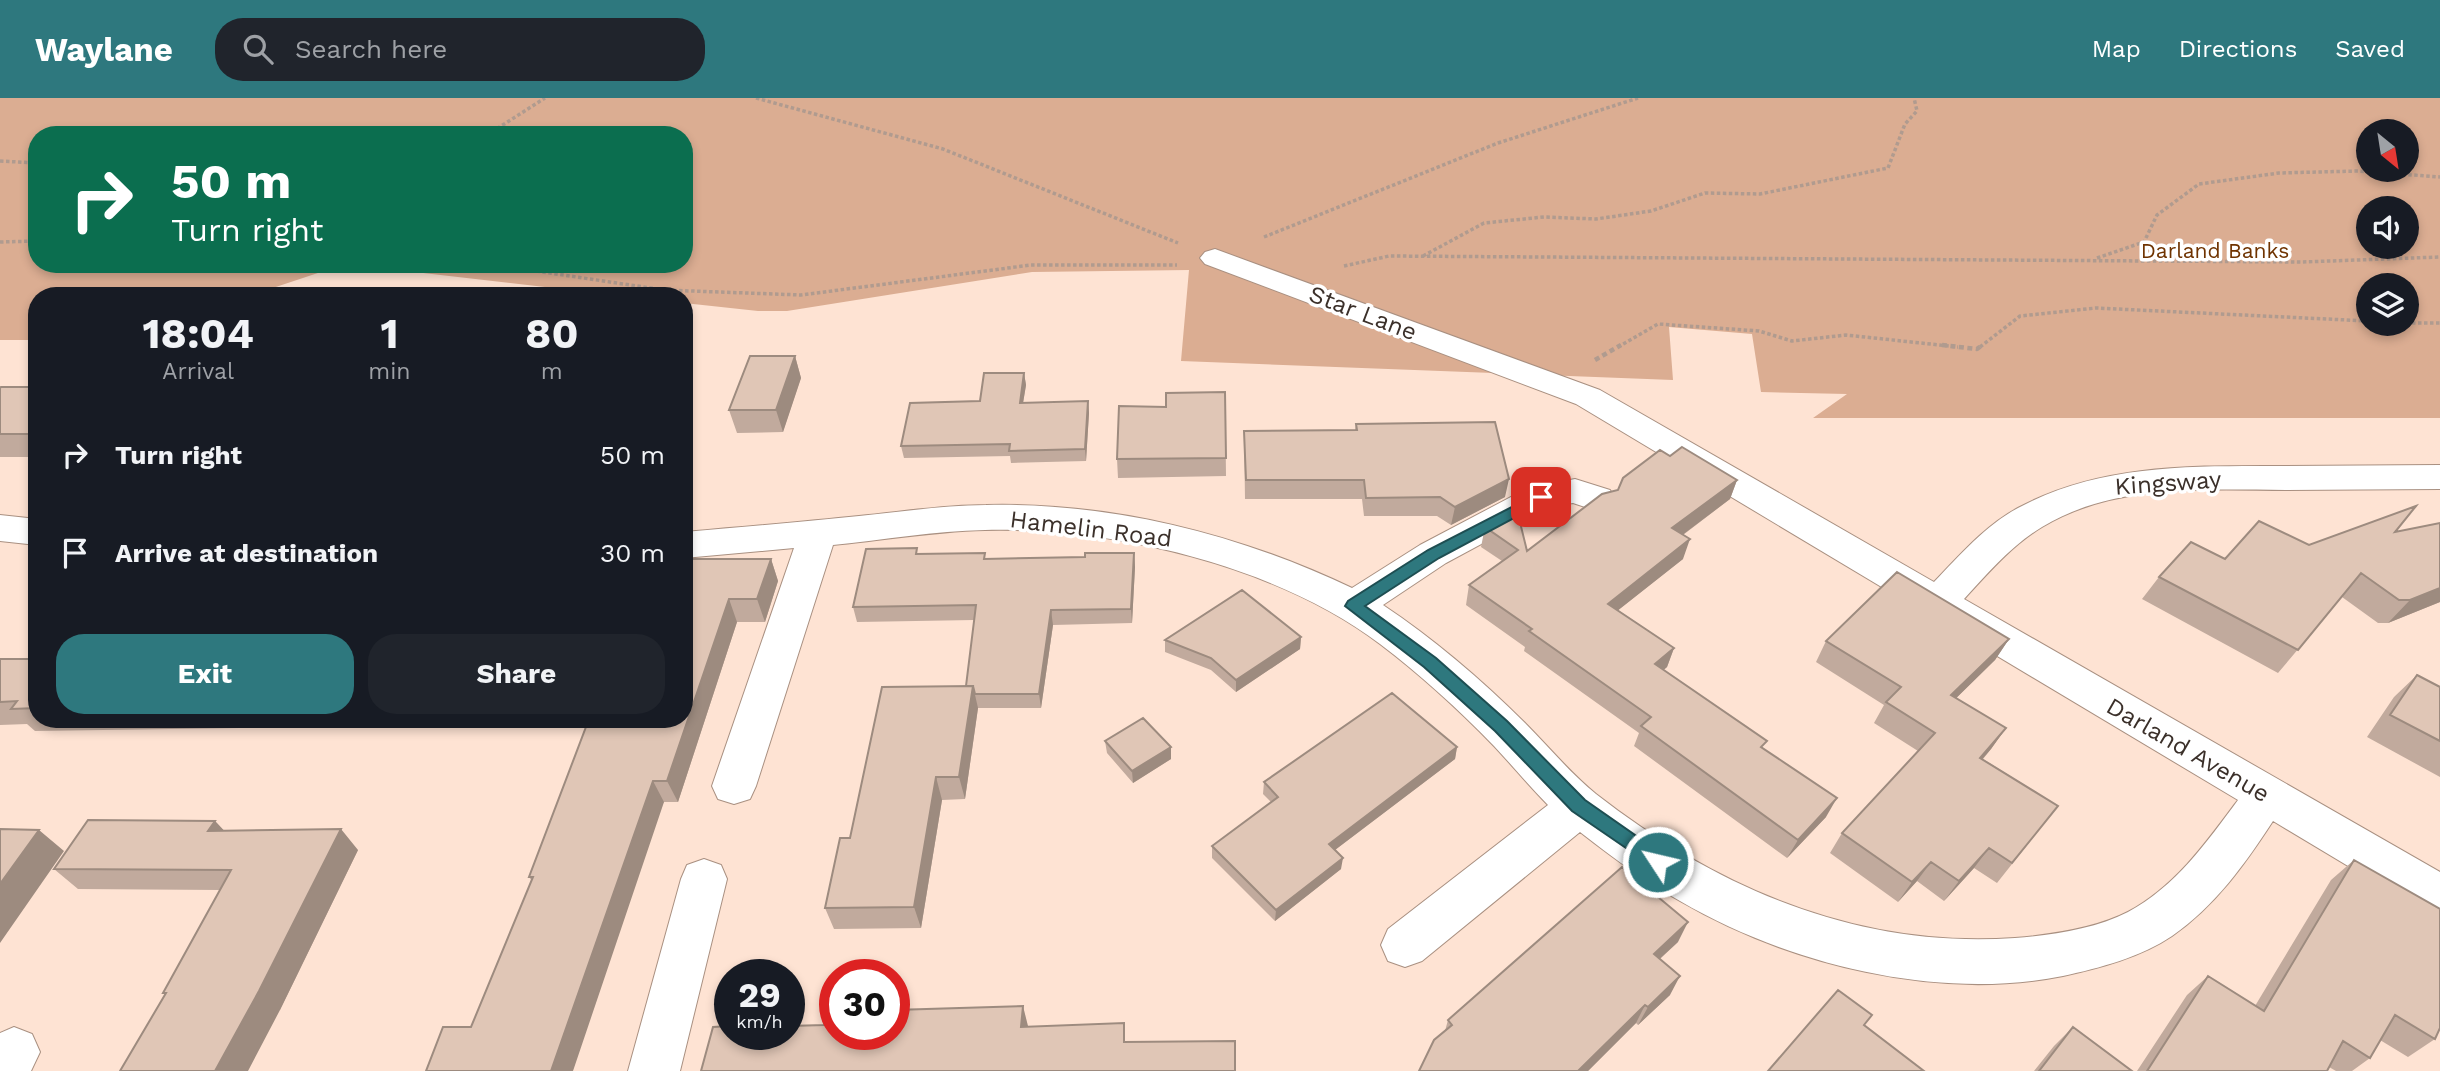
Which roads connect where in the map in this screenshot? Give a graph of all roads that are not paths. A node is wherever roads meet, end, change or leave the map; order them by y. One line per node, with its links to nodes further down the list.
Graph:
1 (1223, 261): 8 (street, Star Lane)
2 (2440, 477): 8 (street, Kingsway)
3 (1597, 499): 9 (street)
4 (0, 528): 5 (street)
5 (28, 531)
6 (818, 533): 7 (street, Hamelin Road); 9 (street, Hamelin Road); 10 (street)
7 (693, 544)
8 (1936, 604): 11 (street, Darland Avenue)
9 (1353, 606): 12 (street, Hamelin Road)
10 (734, 786)
11 (2266, 795): 12 (street, Hamelin Road); 14 (street, Darland Avenue)
12 (1579, 806): 15 (street)
13 (704, 879): 16 (street)
14 (2440, 897)
15 (1405, 945)
16 (654, 1071)

